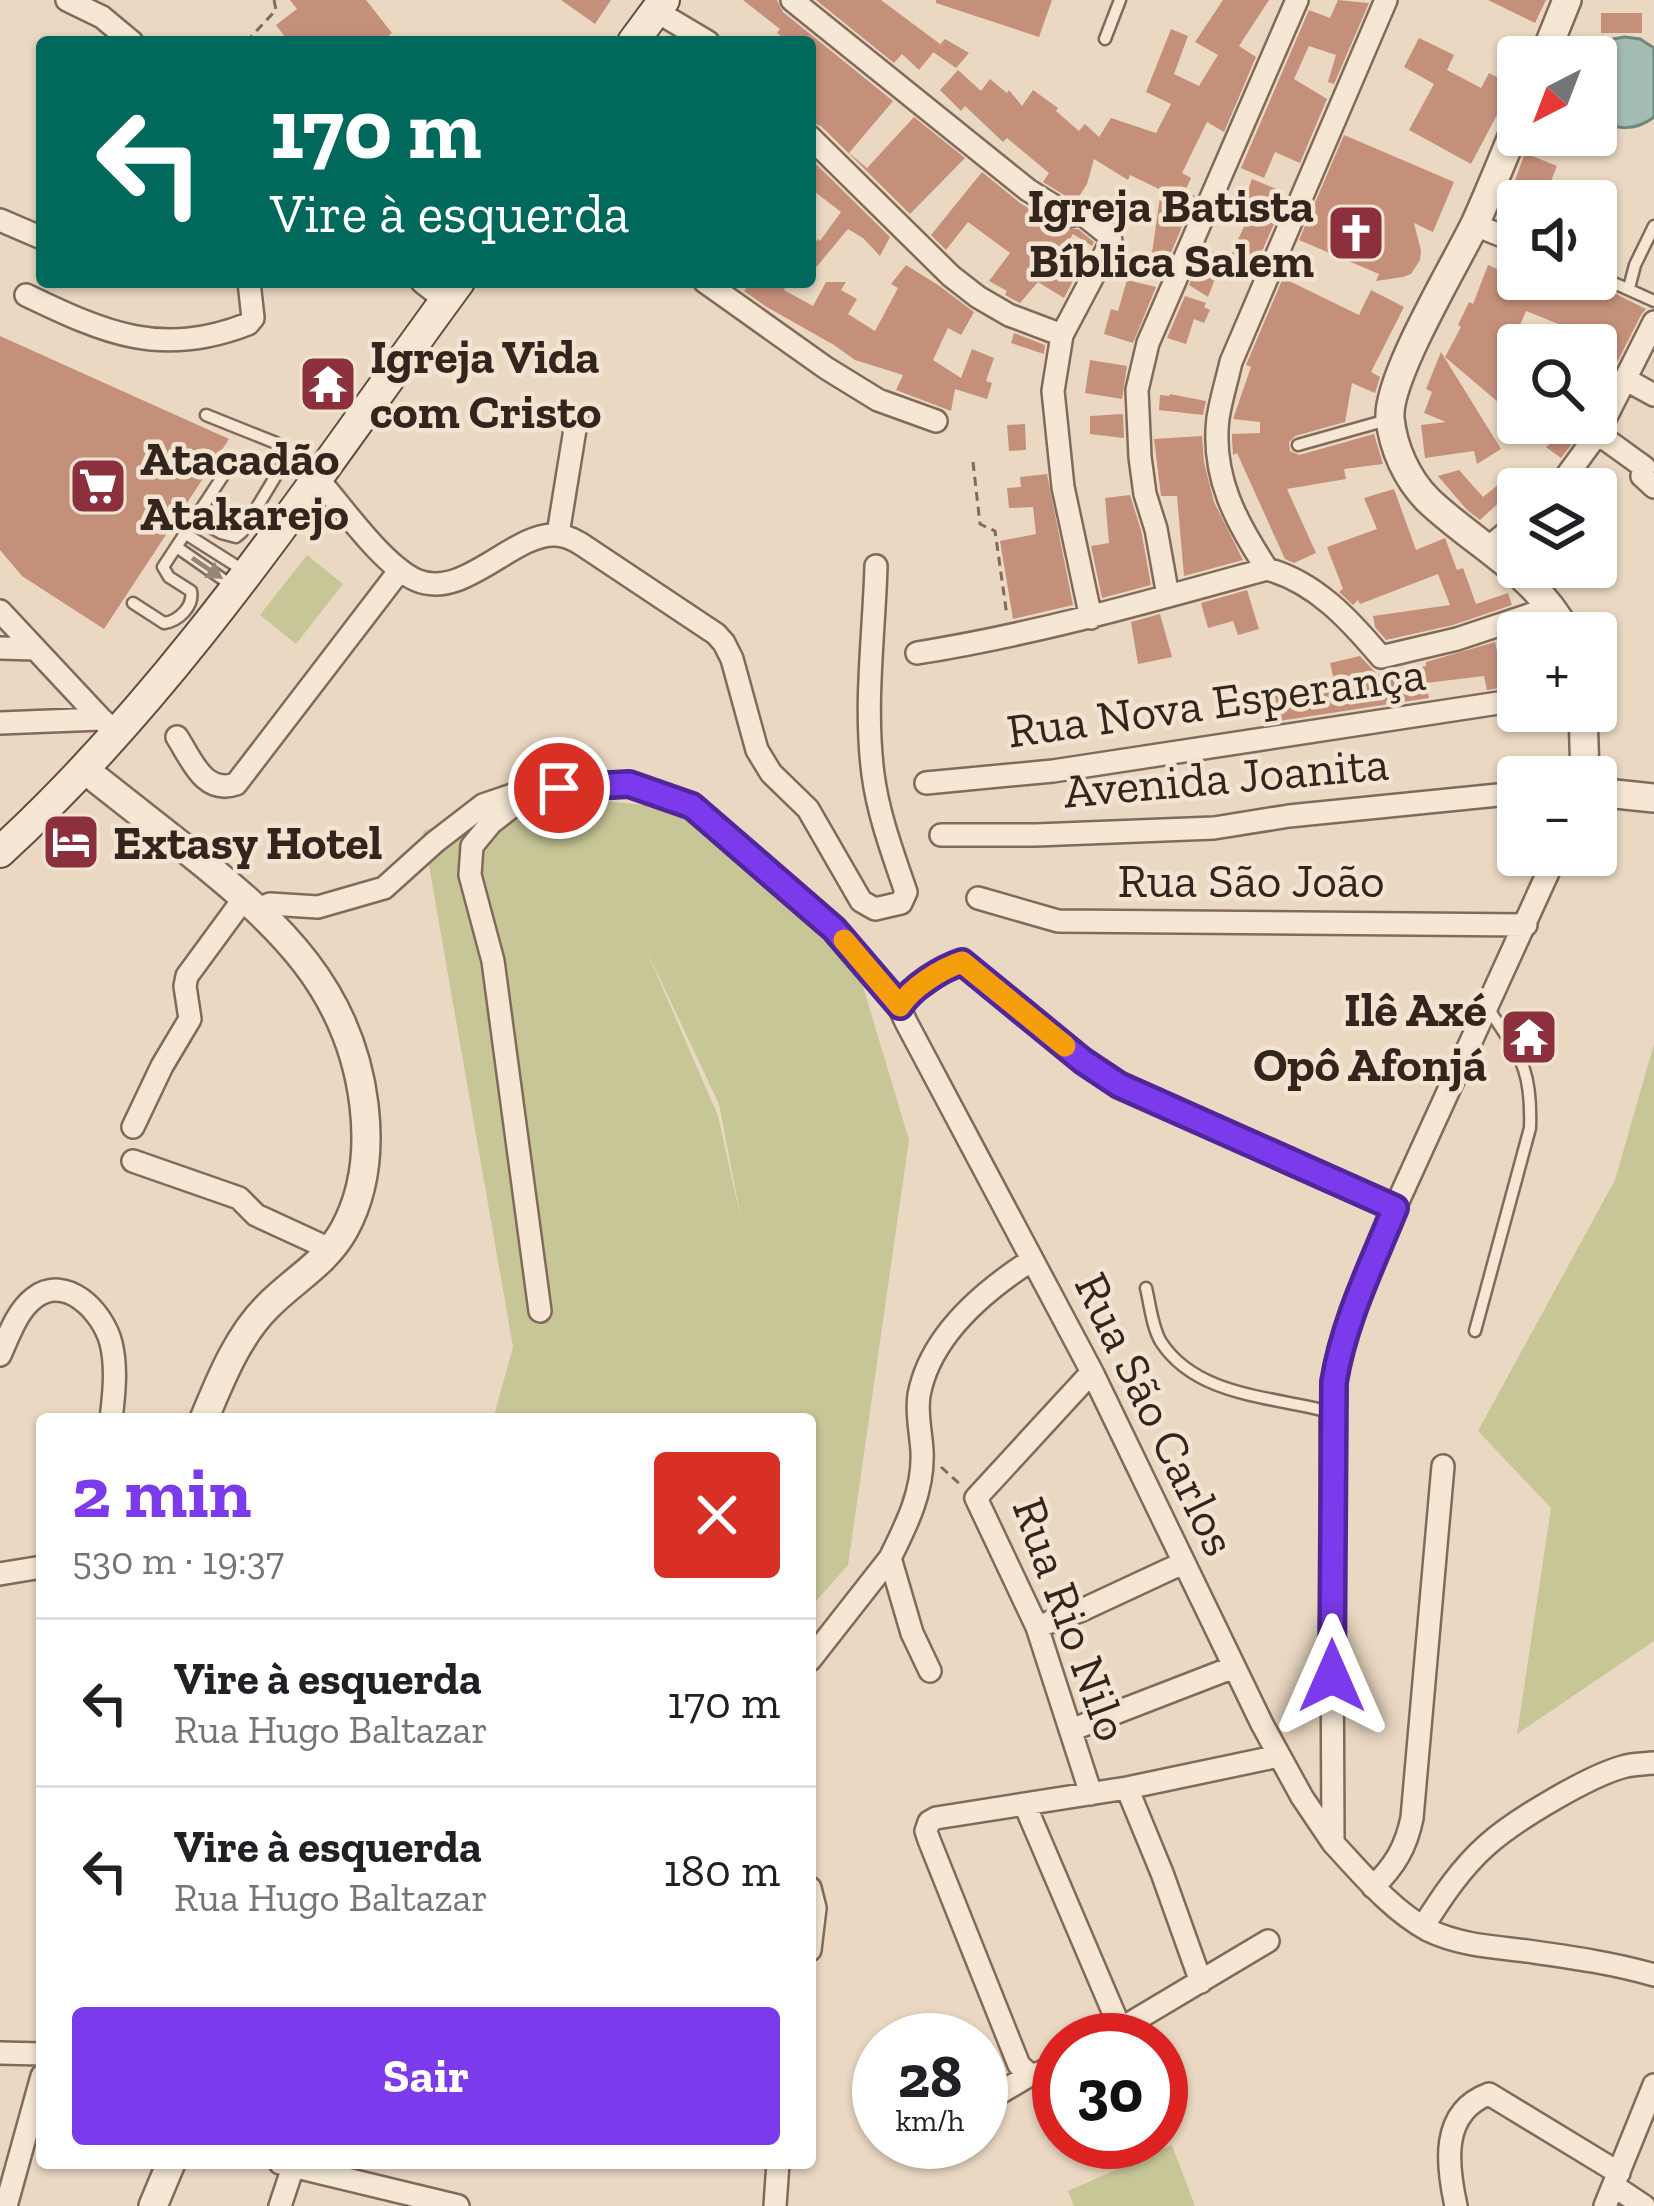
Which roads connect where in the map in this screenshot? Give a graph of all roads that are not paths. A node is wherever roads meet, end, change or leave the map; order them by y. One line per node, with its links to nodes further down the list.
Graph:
1 (67, 0): 8 (street)
2 (792, 0): 28 (street)
3 (1120, 0): 12 (lane)
4 (1297, 0): 51 (street)
5 (1386, 0): 48 (street)
6 (1567, 0): 11 (street)
7 (660, 6): 9 (main road); 10 (street)
8 (125, 36)
9 (638, 36)
10 (700, 36)
11 (1552, 36)
12 (1105, 39)
13 (816, 142): 28 (street)
14 (1503, 156): 16 (street)
15 (0, 220): 19 (street)
16 (1474, 224): 18 (street); 34 (street)
17 (1654, 226): 24 (lane)
18 (1497, 234)
19 (36, 235)
20 (1617, 283): 24 (lane)
21 (250, 288): 25 (street)
22 (442, 288): 39 (main road)
23 (714, 288): 35 (street)
24 (1629, 288): 26 (lane)
25 (26, 295)
26 (1654, 301)
27 (1654, 322): 29 (street)
28 (1062, 335): 56 (street)
29 (1624, 379): 30 (street); 31 (street)
30 (1617, 389)
31 (1654, 395)
32 (206, 415): 41 (lane)
33 (578, 417): 43 (street)
34 (1390, 418): 37 (lane); 46 (street)
35 (935, 421)
36 (1614, 444): 40 (street)
37 (1298, 445)
38 (234, 459): 41 (lane)
39 (318, 479): 49 (street); 50 (main road)
40 (1654, 488)
41 (196, 519): 42 (lane)
42 (186, 535): 45 (lane); 50 (lane)
43 (558, 535): 47 (street); 49 (street)
44 (1497, 540): 46 (street)
45 (178, 548): 50 (lane, one-way to 50); 52 (lane)
46 (1487, 548): 53 (street)
47 (877, 566)
48 (1267, 568): 51 (street); 53 (street)
49 (400, 571): 63 (street)
50 (243, 581): 62 (main road)
51 (1168, 596): 56 (street)
52 (133, 603)
53 (1552, 607): 55 (street)
54 (0, 610): 58 (street)
55 (1555, 612)
56 (1091, 618): 59 (street)
57 (0, 648): 58 (street)
58 (35, 649): 62 (street)
59 (917, 653)
60 (1497, 703): 65 (street, Rua Nova Esperança)
61 (0, 723): 62 (street)
62 (109, 726): 64 (main road)
63 (177, 737)
64 (85, 770): 71 (main road); 74 (street)
65 (926, 783)
66 (524, 790): 74 (street, Rua São Carlos); 77 (street, Rua São Carlos); 84 (street)
67 (1497, 795): 70 (street, Avenida Joanita)
68 (1617, 795): 69 (street)
69 (1654, 799)
70 (941, 835)
71 (0, 852)
72 (1547, 876): 75 (street)
73 (978, 898): 75 (street, Rua São João)
74 (251, 903): 78 (street); 81 (street)
75 (1526, 925): 76 (street)
76 (1488, 1009): 80 (street); 85 (lane)
77 (903, 1014): 80 (street); 82 (street, Rua São Carlos)
78 (133, 1127)
79 (134, 1161): 81 (street)
80 (1395, 1208): 90 (street)
81 (332, 1250): 89 (street)
82 (1032, 1260): 87 (street, Rua São Carlos); 92 (street)
83 (1146, 1288): 90 (lane)
84 (540, 1312)
85 (1475, 1331)
86 (0, 1354): 88 (street)
87 (1092, 1372): 93 (street, Rua São Carlos); 96 (street, Rua Rio Nilo)
88 (111, 1413)
89 (207, 1413)
90 (1333, 1413): 106 (street)
91 (1443, 1466): 107 (street)
92 (890, 1558): 97 (street); 99 (street)
93 (1183, 1562): 96 (street); 98 (street, Rua São Carlos)
94 (36, 1569): 95 (street)
95 (0, 1574)
96 (1036, 1627): 100 (street, Rua Rio Nilo)
97 (816, 1652)
98 (1234, 1667): 100 (street); 101 (street, Rua São Carlos)
99 (930, 1671)
100 (1071, 1730): 104 (street, Rua Rio Nilo)
101 (1279, 1756): 103 (street); 106 (street, Rua São Carlos)
102 (1654, 1763): 108 (street)
103 (1127, 1788): 104 (street); 111 (street)
104 (1091, 1794): 105 (street)
105 (1025, 1805): 112 (street); 116 (street)
106 (1333, 1843): 107 (street, Rua São Carlos)
107 (1373, 1887): 108 (street, Rua São Carlos)
108 (1423, 1927): 110 (street)
109 (1268, 1941): 111 (street)
110 (1654, 1975)
111 (1202, 1982): 113 (street)
112 (1103, 2013)
113 (1149, 2013)
114 (0, 2053): 115 (street)
115 (36, 2054)
116 (1030, 2075): 118 (street)
117 (1654, 2085): 124 (street)
118 (1008, 2088)
119 (36, 2098): 126 (street)
120 (168, 2169): 127 (street)
121 (285, 2169): 128 (street)
122 (298, 2169): 125 (street)
123 (778, 2169): 130 (street)
124 (1613, 2188): 131 (street); 132 (street)
125 (391, 2199): 129 (street)
126 (6, 2206)
127 (153, 2206)
128 (280, 2206)
129 (458, 2206)
130 (775, 2206)
131 (1456, 2206)
132 (1644, 2206)

